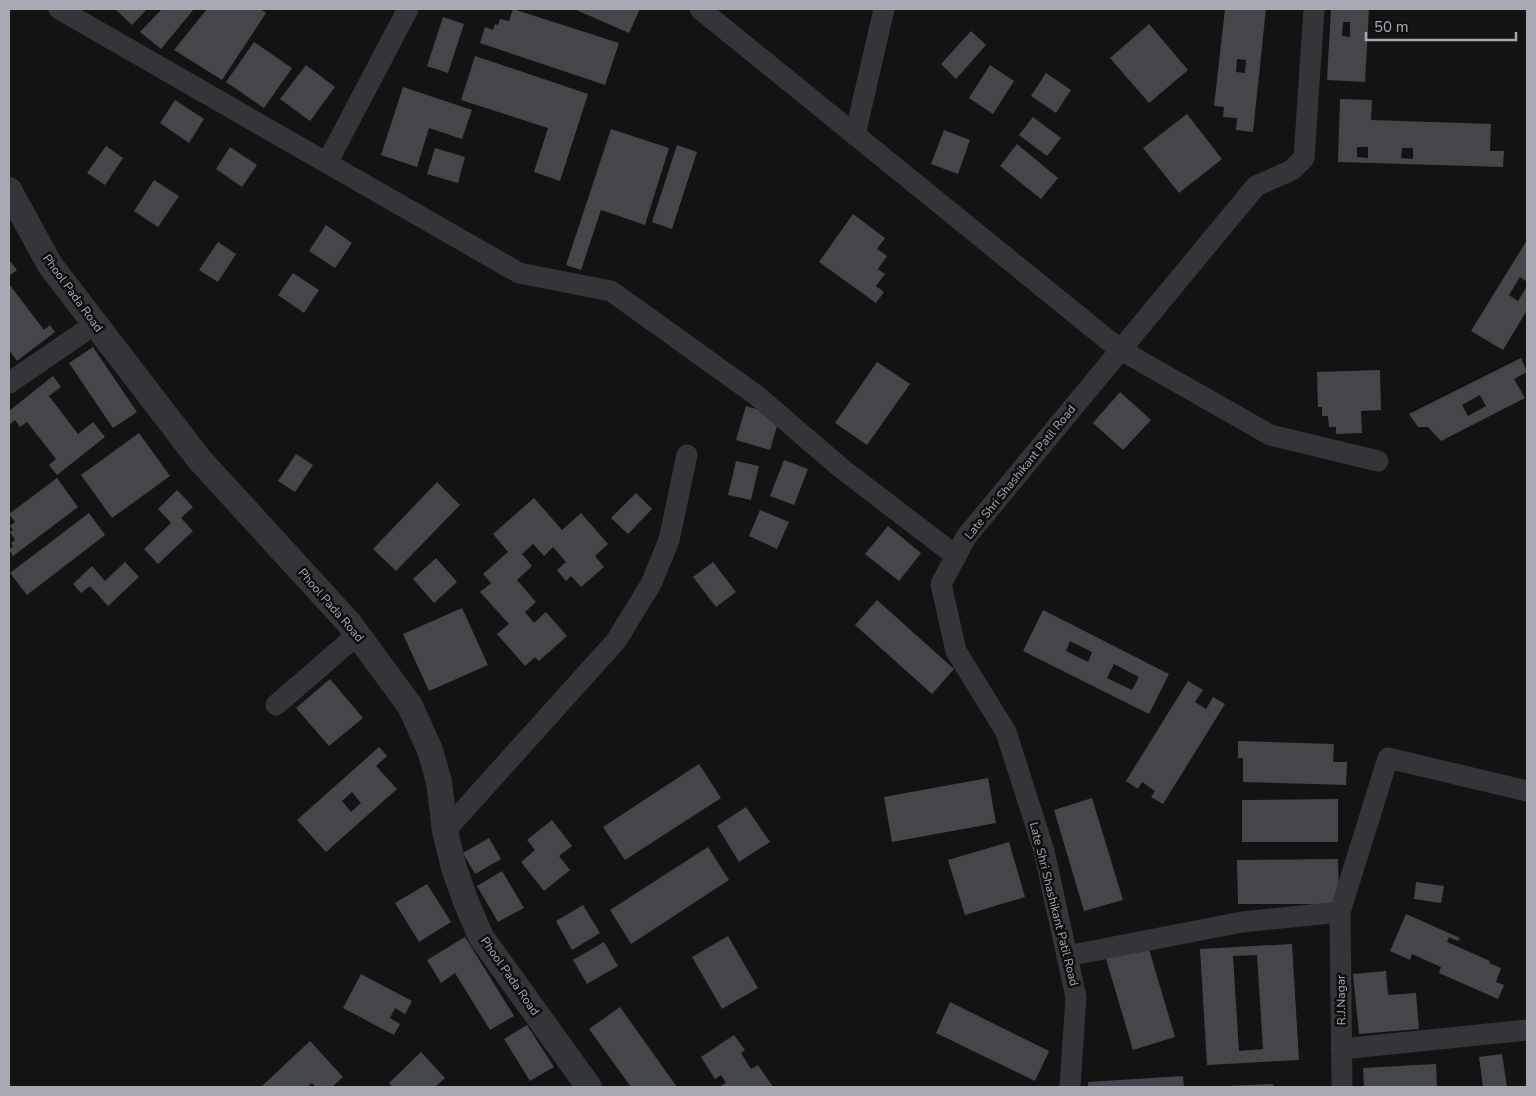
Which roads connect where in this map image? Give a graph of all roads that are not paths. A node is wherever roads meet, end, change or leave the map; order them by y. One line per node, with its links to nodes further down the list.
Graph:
1 (59, 9): 7 (street)
2 (408, 9): 7 (street)
3 (700, 9): 6 (street)
4 (884, 9): 6 (street)
5 (1314, 9): 10 (street, Late Shri Shashikant Patil Road)
6 (855, 135): 10 (street)
7 (327, 163): 14 (street)
8 (9, 190): 9 (street, Phool Pada Road)
9 (95, 324): 11 (street); 15 (street, Phool Pada Road)
10 (1120, 349): 13 (street); 14 (street, Late Shri Shashikant Patil Road)
11 (9, 383)
12 (687, 455): 18 (street)
13 (1378, 461)
14 (956, 556): 20 (street, Late Shri Shashikant Patil Road)
15 (357, 635): 16 (street); 18 (street, Phool Pada Road)
16 (276, 705)
17 (1527, 791): 19 (street, R.J.Nagar)
18 (445, 831): 23 (street, Phool Pada Road)
19 (1340, 912): 20 (street); 22 (street, R.J.Nagar)
20 (1067, 956): 24 (street, Late Shri Shashikant Patil Road)
21 (1527, 1030): 22 (street)
22 (1341, 1049): 25 (street, R.J.Nagar)
23 (589, 1087)
24 (1070, 1087)
25 (1342, 1087)

